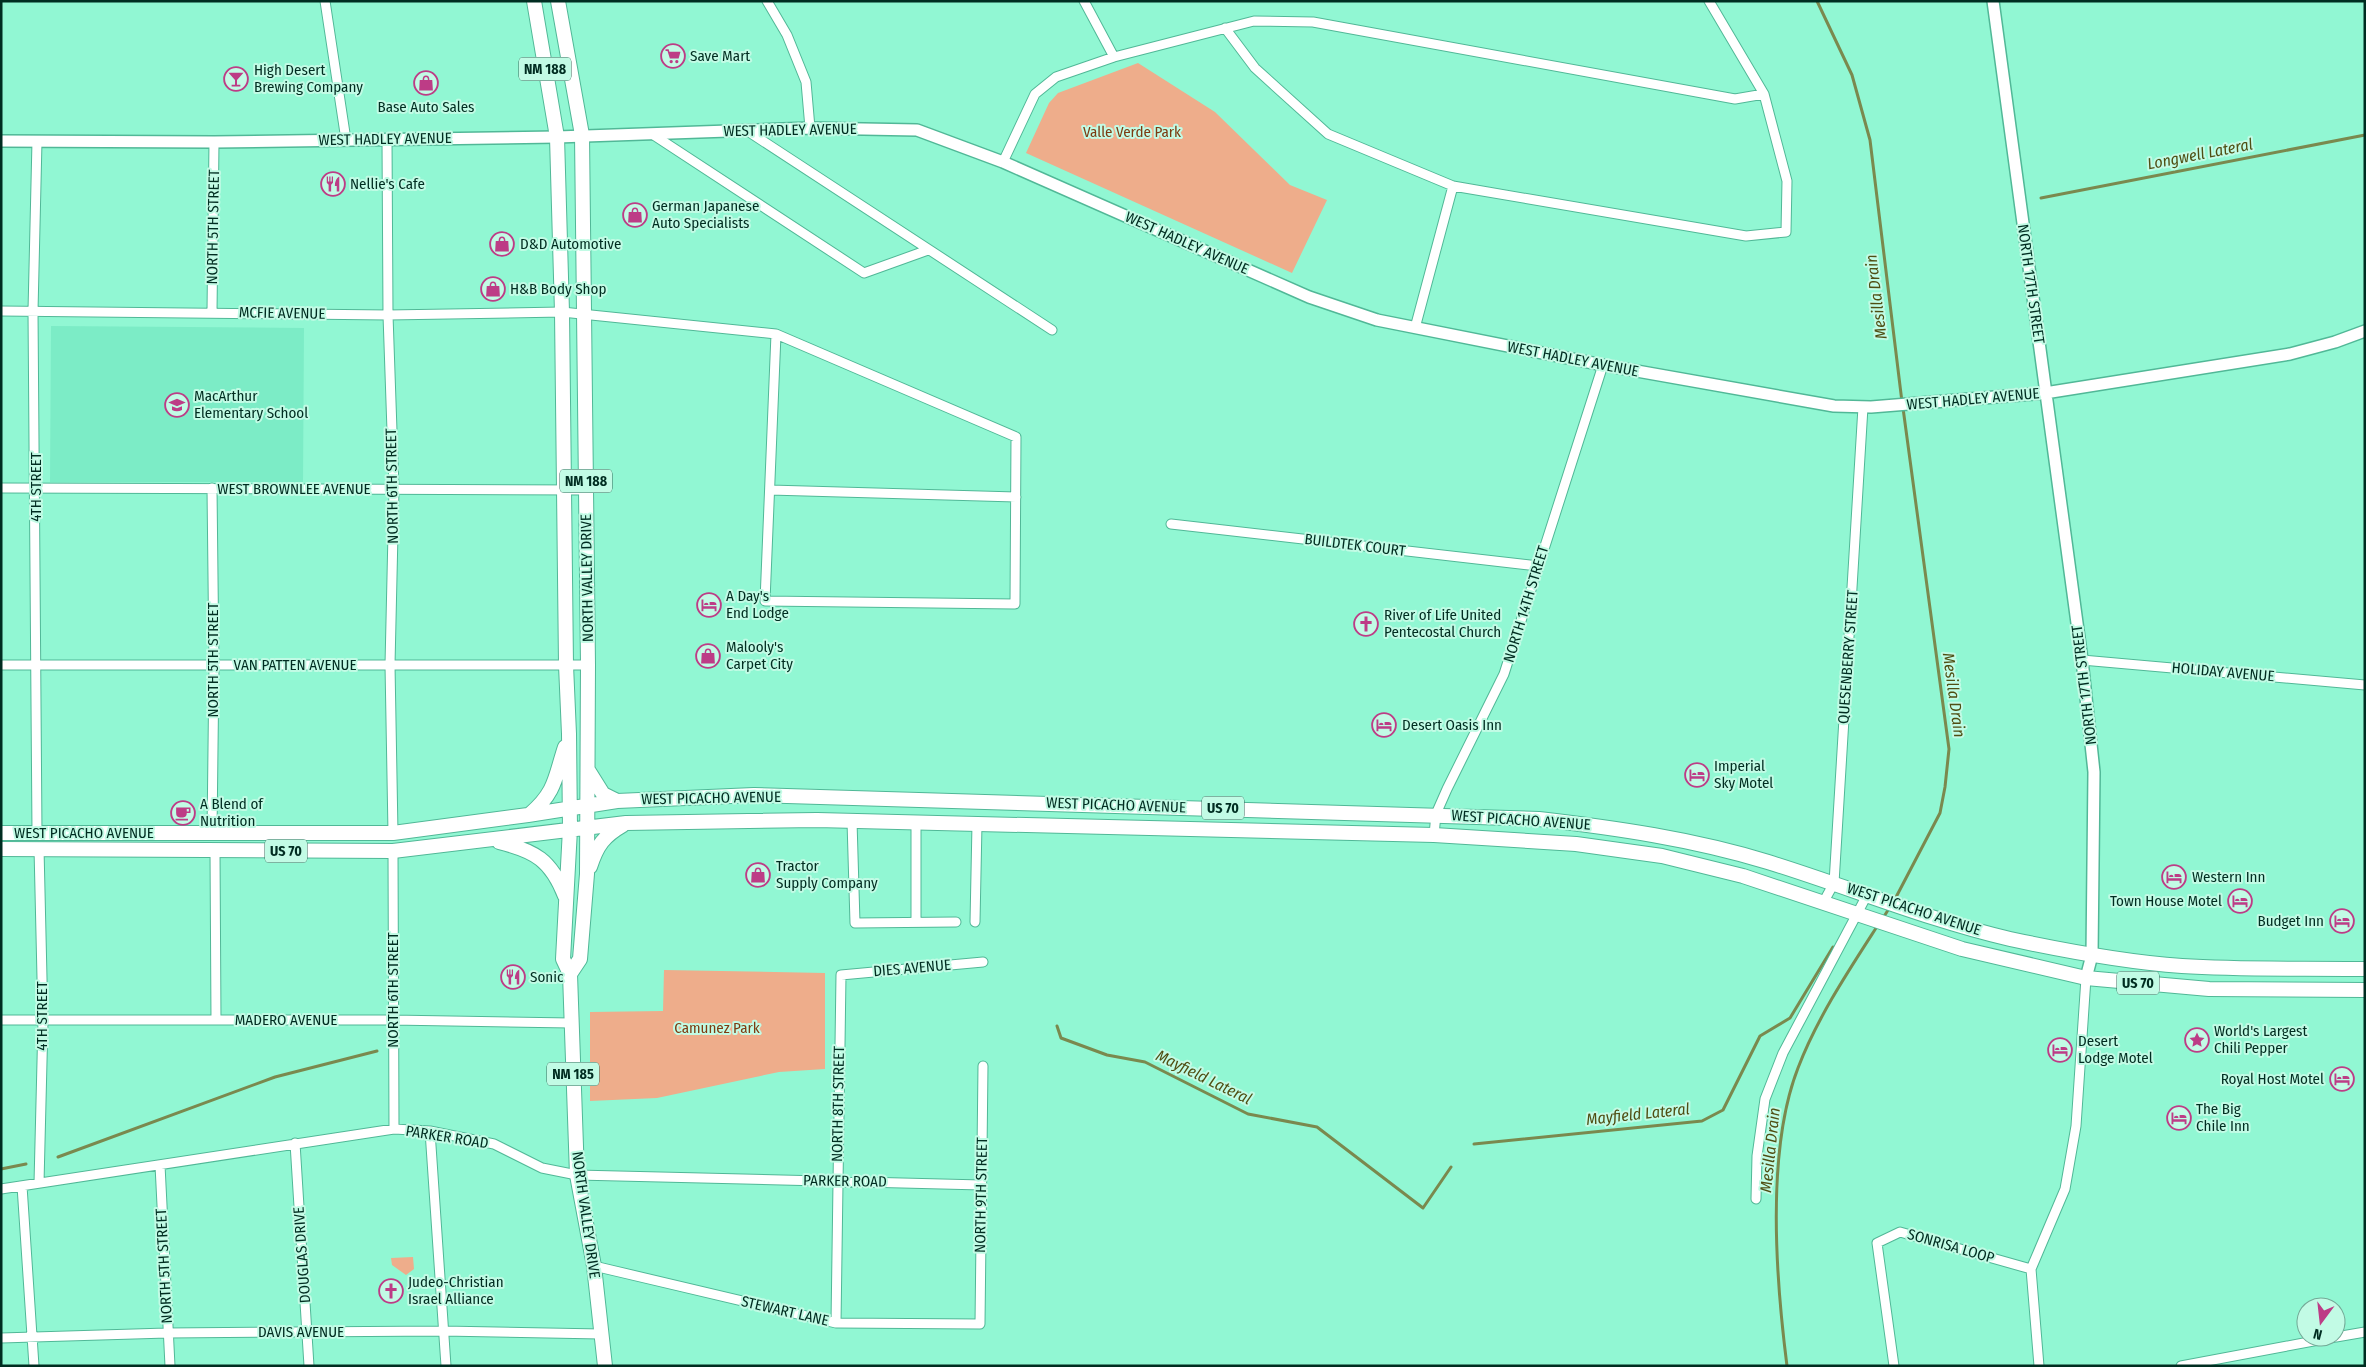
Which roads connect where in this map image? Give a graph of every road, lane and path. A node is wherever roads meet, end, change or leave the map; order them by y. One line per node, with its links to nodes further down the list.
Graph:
1 (325, 1): 17 (street)
2 (534, 1): 15 (main road, NORTH VALLEY DRIVE / NM 188)
3 (558, 1): 14 (main road, NORTH VALLEY DRIVE / NM 188)
4 (767, 1): 11 (street)
5 (1084, 1): 9 (street)
6 (1709, 1): 10 (street)
7 (1993, 1): 35 (street, NORTH 17TH STREET)
8 (1225, 28): 9 (street); 10 (street); 22 (street)
9 (1114, 57): 21 (street)
10 (1764, 94): 22 (street)
11 (810, 128): 12 (street, WEST HADLEY AVENUE); 21 (street, WEST HADLEY AVENUE)
12 (746, 130): 13 (street, WEST HADLEY AVENUE); 23 (street)
13 (650, 132): 14 (street, WEST HADLEY AVENUE); 23 (street)
14 (582, 135): 15 (street, WEST HADLEY AVENUE); 28 (main road, NORTH VALLEY DRIVE / NM 188)
15 (557, 137): 16 (street, WEST HADLEY AVENUE); 27 (main road, NORTH VALLEY DRIVE / NM 188)
16 (387, 139): 17 (street, WEST HADLEY AVENUE); 29 (street, NORTH 6TH STREET)
17 (346, 140): 20 (street, WEST HADLEY AVENUE)
18 (1, 141): 19 (street, WEST HADLEY AVENUE)
19 (37, 141): 20 (street, WEST HADLEY AVENUE); 25 (street, 4TH STREET)
20 (214, 142): 26 (street, NORTH 5TH STREET)
21 (1003, 162): 30 (street, WEST HADLEY AVENUE)
22 (1453, 186): 30 (street)
23 (928, 250): 31 (street)
24 (1, 311): 25 (street, MCFIE AVENUE)
25 (33, 311): 26 (street, MCFIE AVENUE); 37 (street, 4TH STREET)
26 (212, 312): 29 (street, MCFIE AVENUE)
27 (562, 312): 28 (street, MCFIE AVENUE); 29 (street, MCFIE AVENUE); 41 (main road, NORTH VALLEY DRIVE / NM 188)
28 (585, 314): 33 (street, MCFIE AVENUE); 42 (main road, NORTH VALLEY DRIVE / NM 188)
29 (388, 315): 40 (street, NORTH 6TH STREET)
30 (1415, 328): 34 (street, WEST HADLEY AVENUE)
31 (1052, 330)
32 (2365, 331): 35 (street, WEST HADLEY AVENUE)
33 (776, 334): 43 (street); 44 (street, MCFIE AVENUE)
34 (1602, 365): 36 (street, WEST HADLEY AVENUE); 46 (street, NORTH 14TH STREET)
35 (2045, 393): 36 (street, WEST HADLEY AVENUE); 47 (street, NORTH 17TH STREET)
36 (1864, 407): 79 (street, QUESENBERRY STREET)
37 (36, 487): 38 (street, WEST BROWNLEE AVENUE); 39 (street, WEST BROWNLEE AVENUE); 49 (street, 4TH STREET)
38 (1, 488)
39 (212, 488): 40 (street, WEST BROWNLEE AVENUE); 50 (street, NORTH 5TH STREET)
40 (394, 489): 41 (street, WEST BROWNLEE AVENUE); 51 (street, NORTH 6TH STREET)
41 (564, 490): 42 (street, WEST BROWNLEE AVENUE); 52 (main road, NORTH VALLEY DRIVE / NM 188)
42 (586, 490): 53 (main road, NORTH VALLEY DRIVE / NM 188)
43 (770, 490): 44 (street); 44 (street)
44 (1016, 497)
45 (1172, 524): 46 (street, BUILDTEK COURT)
46 (1538, 566): 60 (street, NORTH 14TH STREET)
47 (2082, 660): 54 (street, HOLIDAY AVENUE); 87 (street, NORTH 17TH STREET)
48 (1, 665): 49 (street, VAN PATTEN AVENUE)
49 (36, 665): 50 (street, VAN PATTEN AVENUE); 69 (street, 4TH STREET)
50 (214, 665): 51 (street, VAN PATTEN AVENUE); 70 (street, NORTH 5TH STREET)
51 (390, 665): 52 (street, VAN PATTEN AVENUE); 71 (street, NORTH 6TH STREET)
52 (566, 665): 53 (street, VAN PATTEN AVENUE); 55 (main road, NORTH VALLEY DRIVE / NM 188)
53 (588, 665): 56 (main road, NORTH VALLEY DRIVE / NM 188)
54 (2365, 685)
55 (569, 734): 59 (main road, NORTH VALLEY DRIVE / NM 188); 61 (main road)
56 (587, 769): 57 (main road); 58 (main road, NORTH VALLEY DRIVE / NM 188)
57 (617, 801): 58 (main road, WEST PICACHO AVENUE / US 70); 60 (main road, WEST PICACHO AVENUE / US 70)
58 (587, 805): 59 (main road, WEST PICACHO AVENUE / US 70); 66 (main road, NORTH VALLEY DRIVE / NM 188)
59 (570, 807): 61 (main road, WEST PICACHO AVENUE / US 70); 67 (main road, NORTH VALLEY DRIVE / NM 185)
60 (1436, 814): 72 (street, NORTH 14TH STREET); 79 (main road, WEST PICACHO AVENUE / US 70)
61 (528, 815): 71 (main road, WEST PICACHO AVENUE / US 70)
62 (852, 821): 63 (main road, WEST PICACHO AVENUE / US 70); 64 (main road, WEST PICACHO AVENUE / US 70); 84 (street)
63 (916, 822): 65 (main road, WEST PICACHO AVENUE / US 70); 84 (street)
64 (626, 823): 66 (main road, WEST PICACHO AVENUE / US 70); 78 (main road)
65 (977, 824): 72 (main road, WEST PICACHO AVENUE / US 70); 86 (street)
66 (587, 826): 67 (main road, WEST PICACHO AVENUE / US 70); 78 (main road, NORTH VALLEY DRIVE / NM 185)
67 (570, 829): 73 (main road, WEST PICACHO AVENUE / US 70); 81 (main road, NORTH VALLEY DRIVE / NM 185)
68 (1, 833): 69 (main road, WEST PICACHO AVENUE / US 70)
69 (37, 833): 70 (main road, WEST PICACHO AVENUE / US 70)
70 (212, 833): 71 (main road, WEST PICACHO AVENUE / US 70)
71 (393, 833)
72 (1434, 835): 82 (main road, WEST PICACHO AVENUE / US 70)
73 (494, 840): 77 (main road, WEST PICACHO AVENUE / US 70); 81 (main road)
74 (39, 848): 75 (main road, WEST PICACHO AVENUE / US 70); 76 (main road, WEST PICACHO AVENUE / US 70); 97 (street, 4TH STREET)
75 (1, 849)
76 (215, 851): 77 (main road, WEST PICACHO AVENUE / US 70); 94 (street)
77 (393, 852): 96 (street, NORTH 6TH STREET)
78 (587, 874): 90 (main road, NORTH VALLEY DRIVE / NM 185)
79 (1834, 883): 80 (main road, WEST PICACHO AVENUE / US 70); 82 (street, QUESENBERRY STREET)
80 (1867, 895): 83 (street); 87 (main road, WEST PICACHO AVENUE / US 70)
81 (566, 900): 90 (main road, NORTH VALLEY DRIVE / NM 185)
82 (1823, 903): 83 (main road, WEST PICACHO AVENUE / US 70)
83 (1858, 915): 92 (main road, WEST PICACHO AVENUE / US 70); 110 (street)
84 (916, 922): 85 (street)
85 (956, 922)
86 (975, 922)
87 (2092, 955): 89 (main road, WEST PICACHO AVENUE / US 70); 92 (street, NORTH 17TH STREET)
88 (983, 962): 91 (street, DIES AVENUE)
89 (2365, 968)
90 (570, 974): 98 (main road, NORTH VALLEY DRIVE / NM 185)
91 (841, 974): 105 (street, NORTH 8TH STREET)
92 (2086, 978): 93 (main road, WEST PICACHO AVENUE / US 70); 112 (street, NORTH 17TH STREET)
93 (2365, 990)
94 (216, 1019): 96 (street, MADERO AVENUE); 97 (street, MADERO AVENUE)
95 (1, 1020): 97 (street, MADERO AVENUE)
96 (392, 1020): 98 (street, MADERO AVENUE); 100 (street, NORTH 6TH STREET)
97 (43, 1021): 106 (street, 4TH STREET)
98 (571, 1023): 104 (main road, NORTH VALLEY DRIVE / NM 185)
99 (983, 1066): 107 (street, NORTH 9TH STREET)
100 (394, 1129): 101 (street, PARKER ROAD); 102 (street, PARKER ROAD)
101 (430, 1131): 104 (street, PARKER ROAD); 115 (street)
102 (295, 1143): 103 (street, PARKER ROAD); 116 (street, DOUGLAS DRIVE)
103 (160, 1165): 106 (street, PARKER ROAD); 118 (street, NORTH 5TH STREET)
104 (578, 1175): 105 (street, PARKER ROAD); 111 (main road, NORTH VALLEY DRIVE / NM 185)
105 (837, 1181): 107 (street, PARKER ROAD); 113 (street, NORTH 8TH STREET)
106 (39, 1184): 108 (street, PARKER ROAD)
107 (982, 1185): 114 (street, NORTH 9TH STREET)
108 (22, 1186): 109 (street, PARKER ROAD); 122 (street)
109 (1, 1189)
110 (1756, 1198)
111 (594, 1266): 113 (street, STEWART LANE); 119 (main road, NORTH VALLEY DRIVE / NM 185)
112 (2031, 1269): 129 (street, SONRISA LOOP); 130 (street, NORTH 17TH STREET)
113 (836, 1324): 114 (street, STEWART LANE)
114 (980, 1324)
115 (443, 1331): 116 (street, DAVIS AVENUE); 119 (street, DAVIS AVENUE); 127 (street)
116 (307, 1332): 118 (street, DAVIS AVENUE); 126 (street, DOUGLAS DRIVE)
117 (2365, 1332): 120 (street)
118 (167, 1333): 122 (street, DAVIS AVENUE); 125 (street, NORTH 5TH STREET)
119 (601, 1334): 128 (main road, NORTH VALLEY DRIVE / NM 185)
120 (2346, 1335)
121 (1, 1338): 122 (street, DAVIS AVENUE)
122 (32, 1338): 124 (street)
123 (2296, 1344): 131 (street)
124 (34, 1366)
125 (170, 1366)
126 (309, 1366)
127 (446, 1366)
128 (605, 1366)
129 (1894, 1366)
130 (2038, 1366)
131 (2181, 1366)

